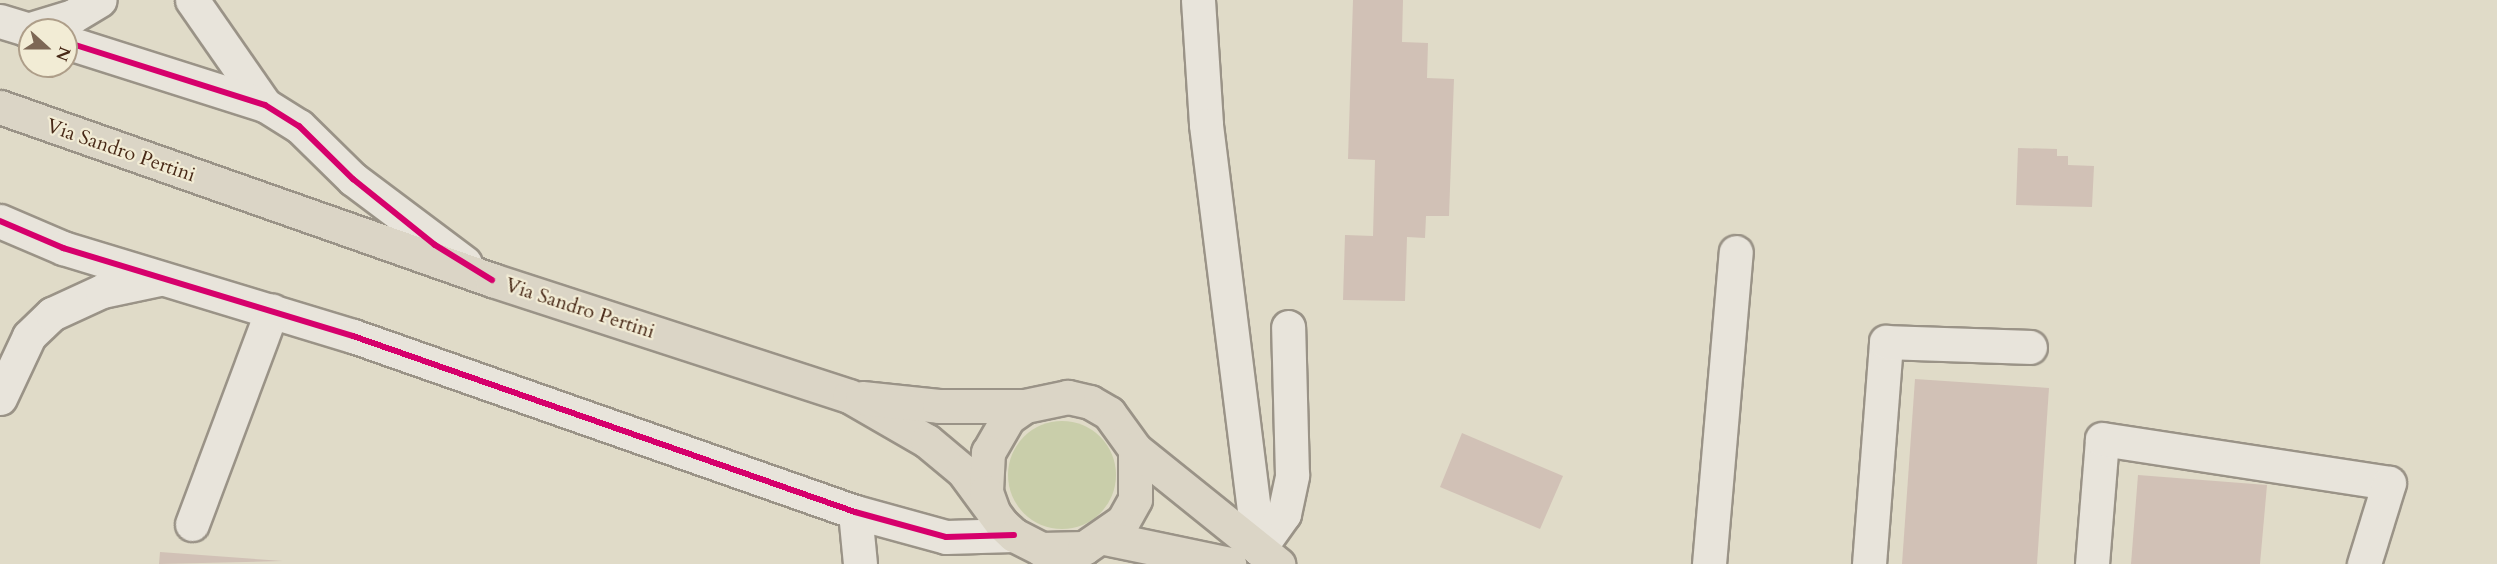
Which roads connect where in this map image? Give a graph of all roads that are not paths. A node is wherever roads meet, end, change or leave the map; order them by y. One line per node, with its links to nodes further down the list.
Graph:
1 (100, 0): 4 (street)
2 (192, 0): 6 (street)
3 (1198, 0): 23 (street)
4 (46, 18)
5 (78, 46): 6 (street)
6 (265, 105): 11 (street)
7 (0, 107): 11 (main road, Via Sandro Pertini)
8 (0, 221): 10 (street)
9 (1736, 252): 26 (street)
10 (165, 278): 12 (street); 16 (street)
11 (492, 280): 15 (main road, Via Sandro Pertini)
12 (272, 310): 19 (street); 20 (street)
13 (1288, 327): 23 (street)
14 (2030, 347): 27 (street)
15 (849, 396): 17 (main road); 21 (main road, Via Sandro Pertini)
16 (0, 399)
17 (1025, 406): 18 (main road); 21 (main road)
18 (1135, 449): 22 (main road); 23 (main road)
19 (855, 512): 21 (street); 24 (street)
20 (192, 524)
21 (1015, 537): 22 (main road)
22 (1092, 550): 25 (main road)
23 (1268, 557)
24 (853, 559)
25 (1229, 564)
26 (1709, 564)
27 (1869, 564)
28 (2092, 564): 29 (street)
29 (2364, 564)

